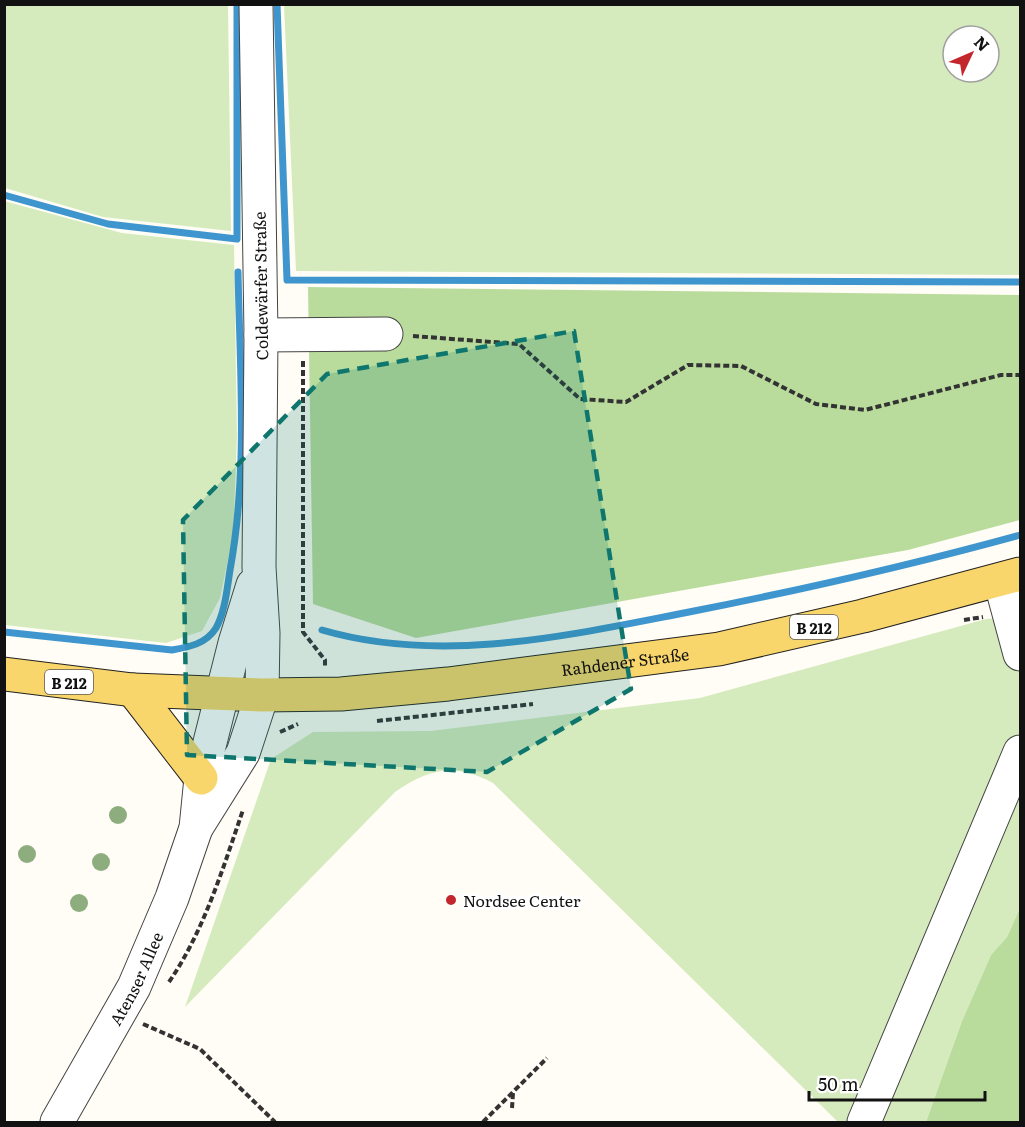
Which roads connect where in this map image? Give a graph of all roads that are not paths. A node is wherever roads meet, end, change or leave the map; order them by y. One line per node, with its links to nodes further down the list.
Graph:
1 (256, 4): 2 (street, Coldewärfer Straße)
2 (261, 334): 3 (street); 4 (street, Coldewärfer Straße)
3 (386, 334)
4 (259, 567): 9 (street, Coldewärfer Straße); 10 (street, Coldewärfer Straße)
5 (1010, 577): 6 (street); 10 (main road, Rahdener Straße / B 212)
6 (1020, 654)
7 (4, 674): 8 (main road, B 212)
8 (133, 690): 9 (main road, B 212); 12 (main road)
9 (222, 693): 10 (main road, Rahdener Straße / B 212); 12 (street, Atenser Allee)
10 (262, 695): 13 (street, Atenser Allee)
11 (1020, 752): 15 (street)
12 (201, 778): 13 (street, Atenser Allee)
13 (196, 828): 14 (street, Atenser Allee)
14 (57, 1122)
15 (864, 1122)

